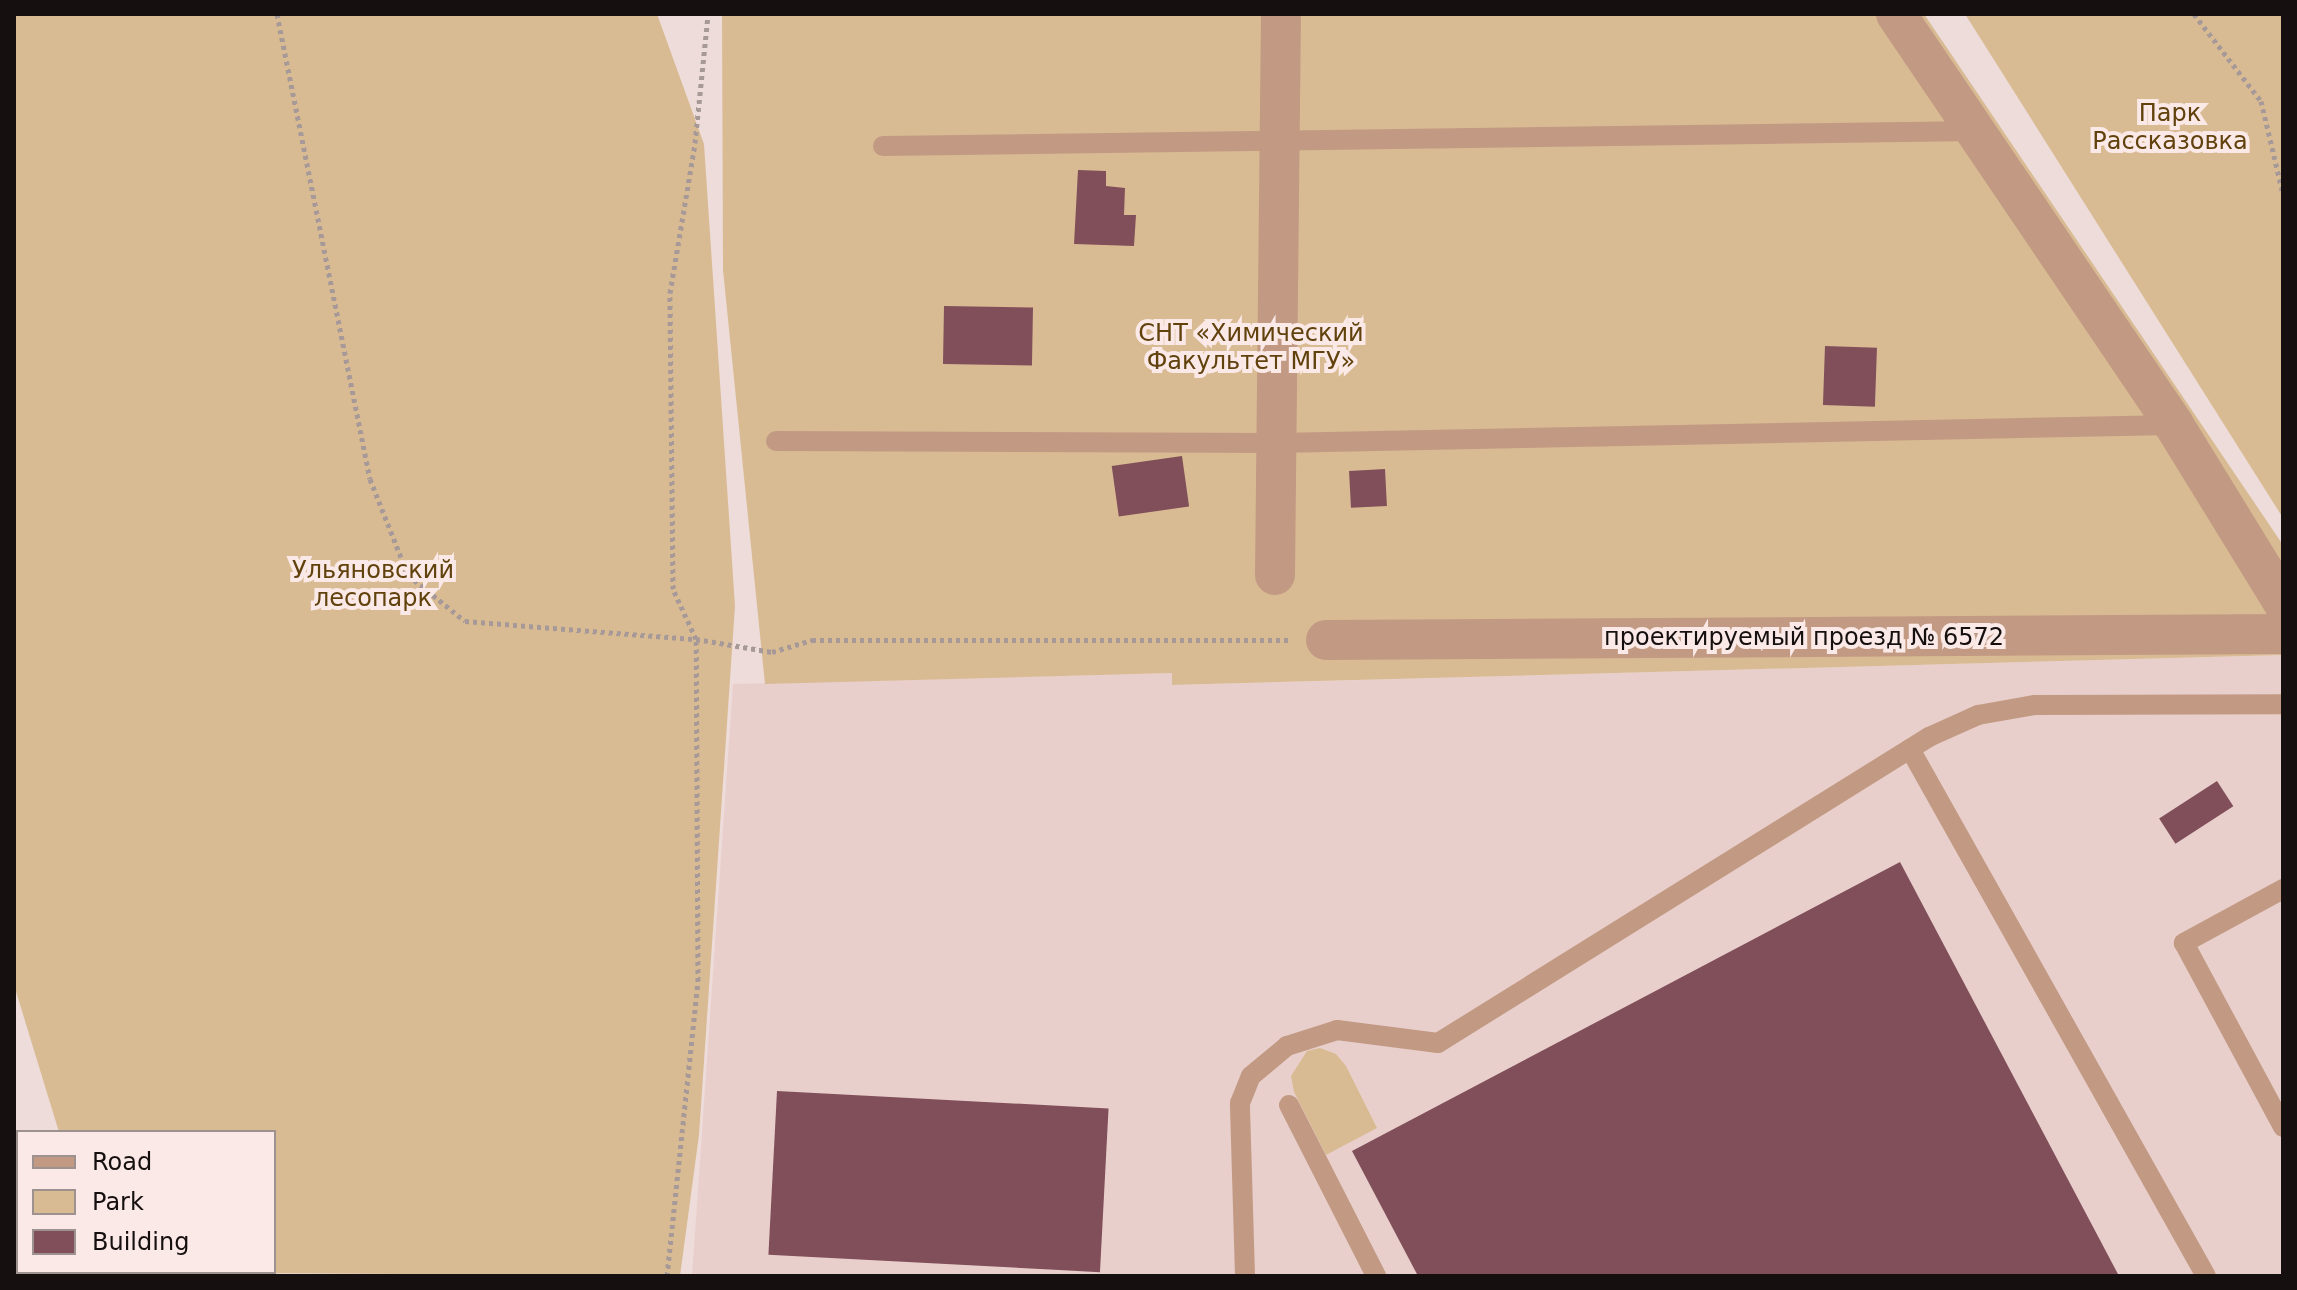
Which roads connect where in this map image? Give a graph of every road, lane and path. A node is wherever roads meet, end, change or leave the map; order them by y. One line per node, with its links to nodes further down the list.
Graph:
1 (277, 14): 16 (path)
2 (708, 14): 16 (path)
3 (1281, 14): 7 (street)
4 (1896, 14): 6 (street)
5 (2194, 14): 9 (path)
6 (1977, 131): 7 (lane); 10 (street)
7 (1280, 139): 8 (lane); 12 (street)
8 (883, 146)
9 (2283, 194)
10 (2174, 425): 12 (lane); 14 (street)
11 (776, 441): 12 (lane)
12 (1277, 443): 13 (street)
13 (1275, 575)
14 (2283, 602)
15 (2283, 634): 17 (street, проектируемый проезд № 6572)
16 (696, 639): 17 (path); 23 (path)
17 (1326, 640)
18 (2283, 704): 19 (lane)
19 (1910, 749): 24 (lane); 26 (lane)
20 (2283, 889): 22 (lane)
21 (1289, 1105): 25 (lane)
22 (2283, 1127)
23 (667, 1276)
24 (1245, 1276)
25 (1376, 1276)
26 (2206, 1276)

